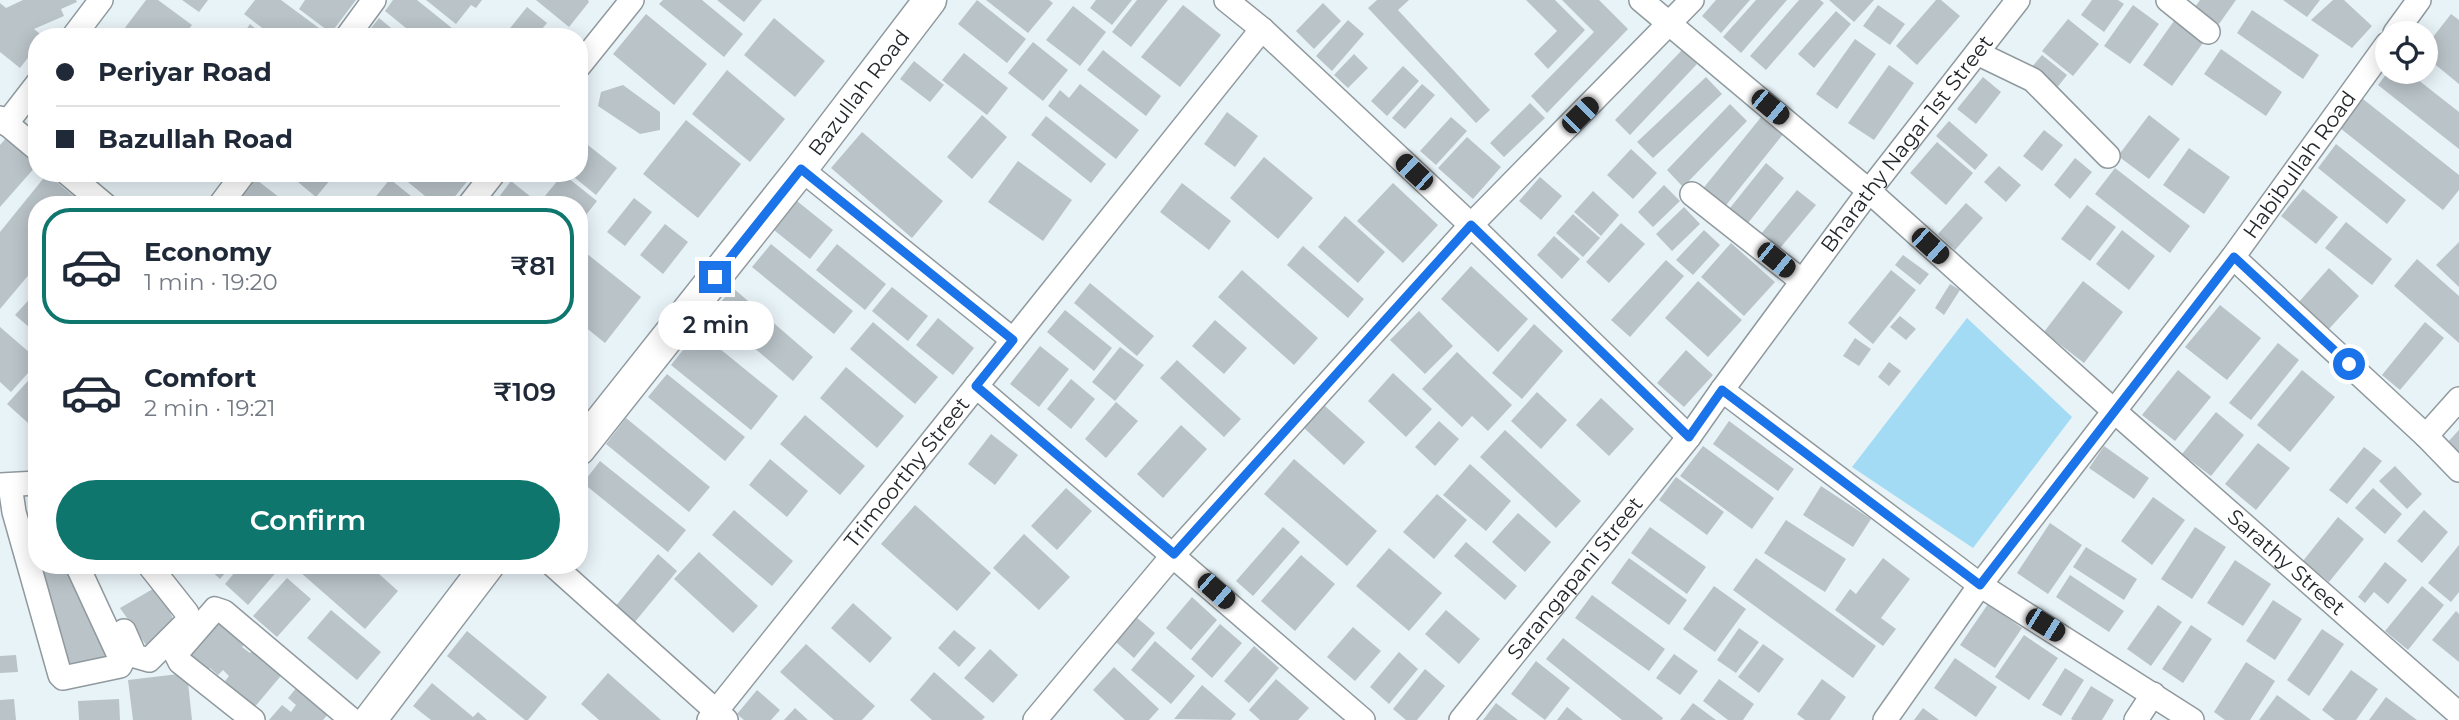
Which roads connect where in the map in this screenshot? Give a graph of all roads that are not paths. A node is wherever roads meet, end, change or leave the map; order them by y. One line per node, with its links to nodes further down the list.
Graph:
1 (101, 0): 13 (street)
2 (374, 0): 14 (street)
3 (632, 0): 18 (street)
4 (930, 0): 24 (main road, Bazullah Road)
5 (1641, 0): 12 (street, Sarathy Street)
6 (1692, 0): 12 (street)
7 (2168, 0): 16 (street)
8 (2419, 0): 11 (street)
9 (2013, 1): 17 (street, Bharathy Nagar 1st Street)
10 (1236, 3): 15 (street)
11 (2404, 21)
12 (1670, 24): 27 (street, Sarathy Street); 31 (street)
13 (80, 28)
14 (353, 28)
15 (1262, 29): 31 (street); 34 (street, Trimoorthy Street)
16 (2208, 32)
17 (1976, 53): 23 (street); 27 (street, Bharathy Nagar 1st Street)
18 (588, 55)
19 (2375, 61): 32 (street, Habibullah Road)
20 (28, 94): 21 (street)
21 (3, 121): 22 (street)
22 (28, 142)
23 (2108, 156)
24 (801, 169): 34 (street); 41 (main road, Bazullah Road)
25 (78, 182): 29 (street)
26 (487, 182): 30 (street)
27 (1869, 191): 33 (street, Bharathy Nagar 1st Street); 38 (street, Sarathy Street)
28 (1692, 194): 33 (street)
29 (94, 196)
30 (476, 196)
31 (1471, 225): 40 (street); 45 (street)
32 (2234, 257): 38 (street, Habibullah Road); 39 (street)
33 (1802, 281): 36 (street, Bharathy Nagar 1st Street)
34 (1013, 340): 35 (street, Trimoorthy Street)
35 (976, 386): 45 (street); 56 (street, Trimoorthy Street)
36 (1722, 390): 40 (street, Sarangapani Street); 53 (street)
37 (2459, 399): 39 (street)
38 (2113, 410): 53 (street, Habibullah Road); 55 (street, Sarathy Street)
39 (2426, 436): 42 (street)
40 (1689, 437): 62 (street, Sarangapani Street)
41 (588, 438)
42 (2459, 470)
43 (28, 484): 44 (street)
44 (5, 485): 46 (street)
45 (1174, 554): 60 (street); 61 (street)
46 (28, 560)
47 (32, 574): 48 (street)
48 (81, 574)
49 (97, 574): 50 (street)
50 (156, 574)
51 (481, 574): 59 (main road)
52 (563, 574): 56 (street)
53 (1980, 585): 54 (street); 63 (street, Habibullah Road)
54 (2153, 694): 64 (street); 65 (street)
55 (2459, 714)
56 (717, 717)
57 (253, 720): 58 (street)
58 (352, 720)
59 (370, 720)
60 (1035, 720)
61 (1363, 720)
62 (1461, 720)
63 (1885, 720)
64 (2136, 720)
65 (2192, 720)

